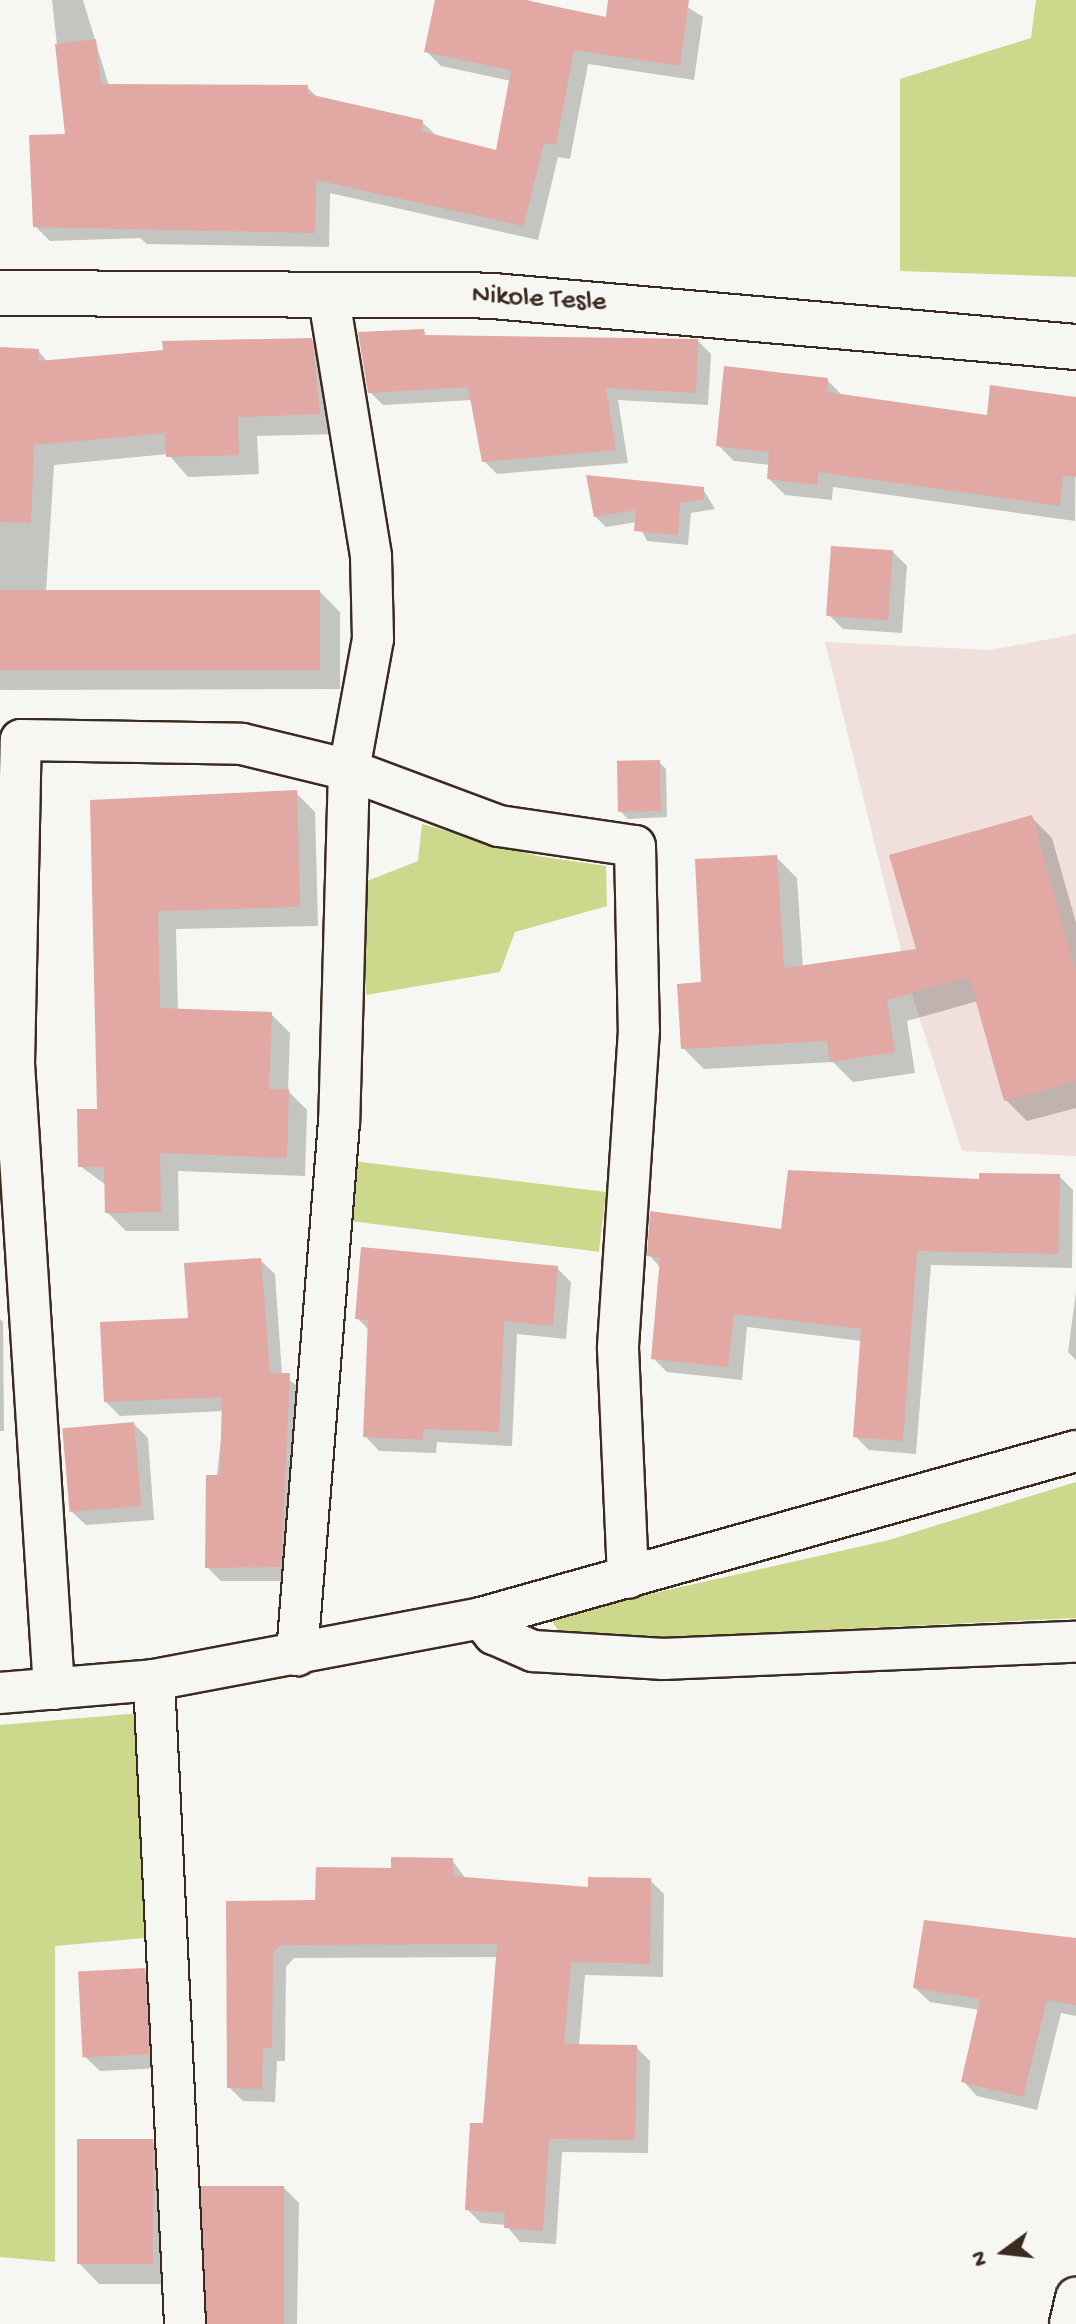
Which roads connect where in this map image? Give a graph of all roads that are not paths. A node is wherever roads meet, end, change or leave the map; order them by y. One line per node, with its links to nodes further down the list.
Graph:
1 (0, 293): 2 (street, Nikole Tesle)
2 (328, 293): 3 (street, Nikole Tesle); 4 (street)
3 (1076, 347)
4 (349, 770): 6 (street); 9 (street); 11 (street)
5 (1076, 1451): 6 (street)
6 (628, 1578): 7 (street)
7 (481, 1618): 8 (street); 9 (street)
8 (1076, 1642)
9 (297, 1655): 10 (street)
10 (154, 1680): 11 (street); 14 (street)
11 (54, 1689): 12 (street)
12 (0, 1693)
13 (1076, 2298): 15 (street)
14 (185, 2324)
15 (1070, 2324)

